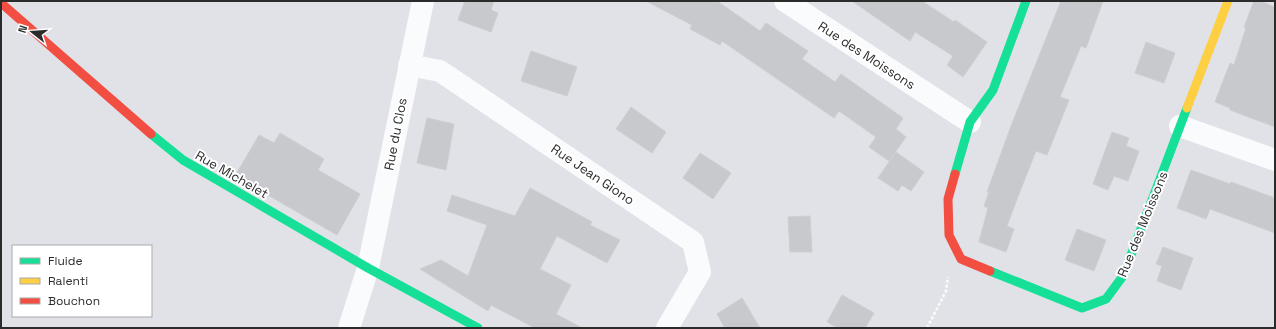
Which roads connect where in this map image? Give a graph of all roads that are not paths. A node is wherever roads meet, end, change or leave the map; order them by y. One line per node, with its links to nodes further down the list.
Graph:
1 (423, 1): 6 (street, Rue du Clos)
2 (785, 1): 7 (street, Rue des Moissons)
3 (1026, 1): 7 (street)
4 (1228, 1): 8 (street, Rue des Moissons)
5 (1, 3): 10 (street, Rue Michelet)
6 (409, 65): 10 (street, Rue du Clos); 13 (street, Rue Jean Giono)
7 (970, 122): 8 (street, Rue des Moissons)
8 (1180, 126): 9 (street)
9 (1275, 160)
10 (368, 268): 11 (street, Rue du Clos); 12 (street, Rue Michelet)
11 (349, 328)
12 (478, 328)
13 (667, 328)

